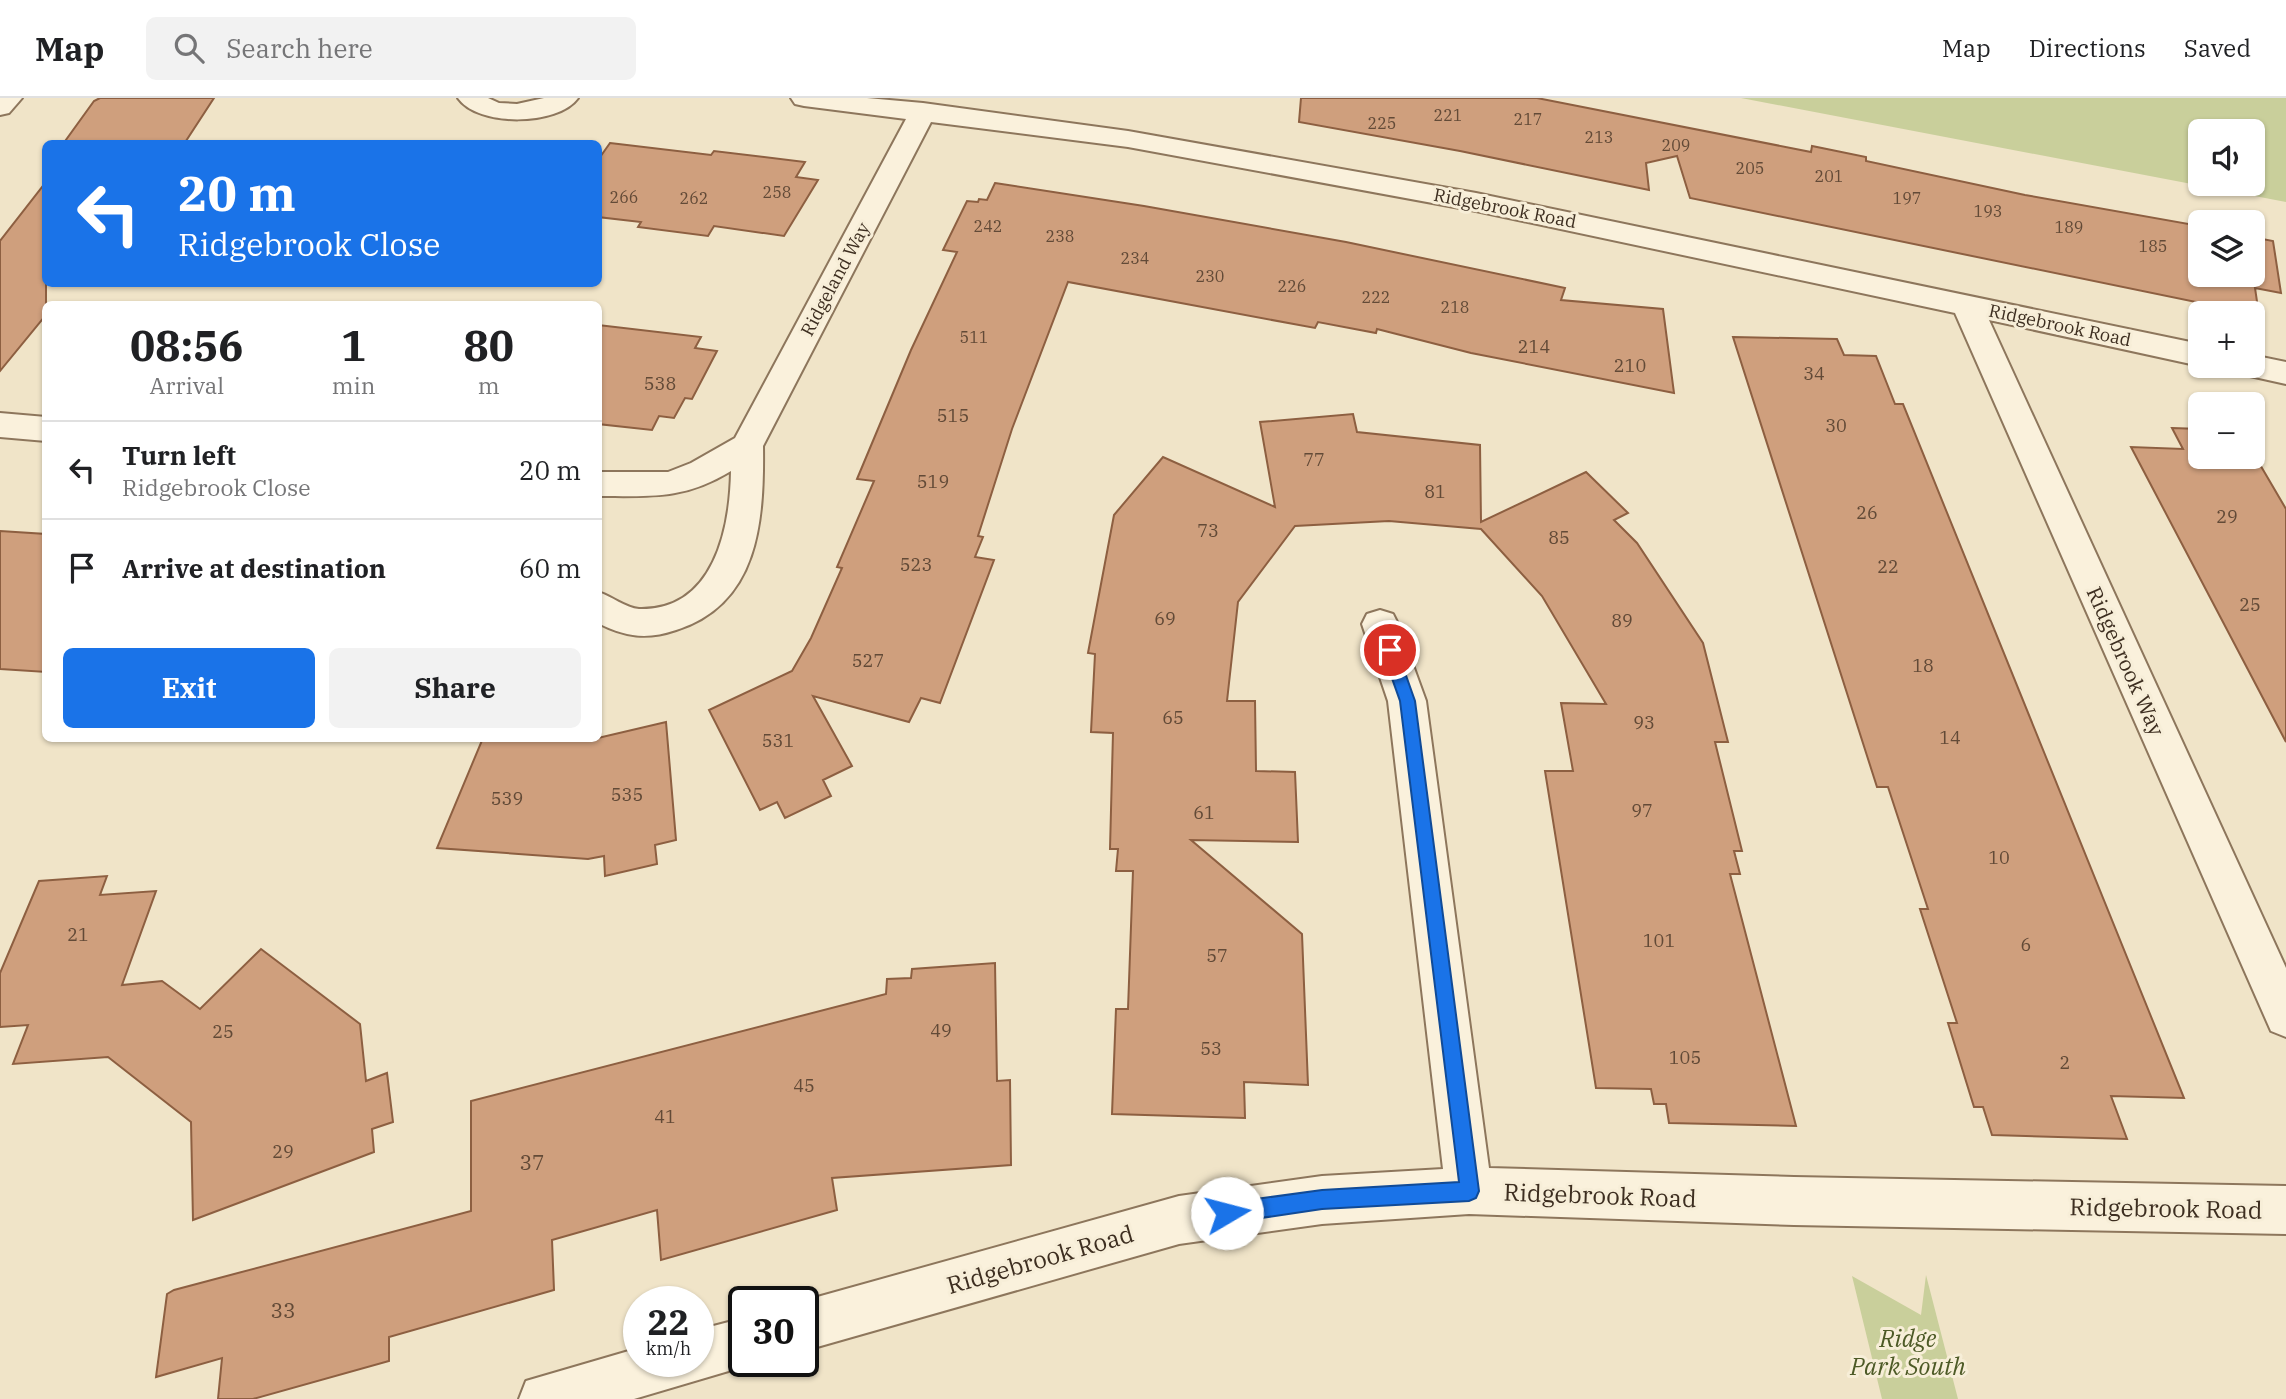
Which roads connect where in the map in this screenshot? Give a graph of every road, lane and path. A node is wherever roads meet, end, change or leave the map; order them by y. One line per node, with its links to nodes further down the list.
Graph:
1 (9, 98): 5 (street)
2 (471, 98): 3 (street)
3 (565, 98)
4 (804, 98): 6 (street, Ridgebrook Road)
5 (0, 107)
6 (923, 111): 7 (street, Ridgebrook Road); 13 (street, Ridgeland Way)
7 (1967, 306): 8 (street, Ridgebrook Road); 17 (street, Ridgebrook Way)
8 (2188, 352)
9 (2265, 369): 10 (street)
10 (2286, 373)
11 (0, 425): 12 (street)
12 (42, 429)
13 (747, 446): 14 (street); 15 (street, Ridgeland Way)
14 (602, 484)
15 (602, 608)
16 (1380, 624): 18 (street)
17 (2286, 1016)
18 (1469, 1191): 19 (street, Ridgebrook Road); 20 (street, Ridgebrook Road)
19 (2286, 1210)
20 (819, 1321)
21 (623, 1377): 22 (street)
22 (544, 1399)

